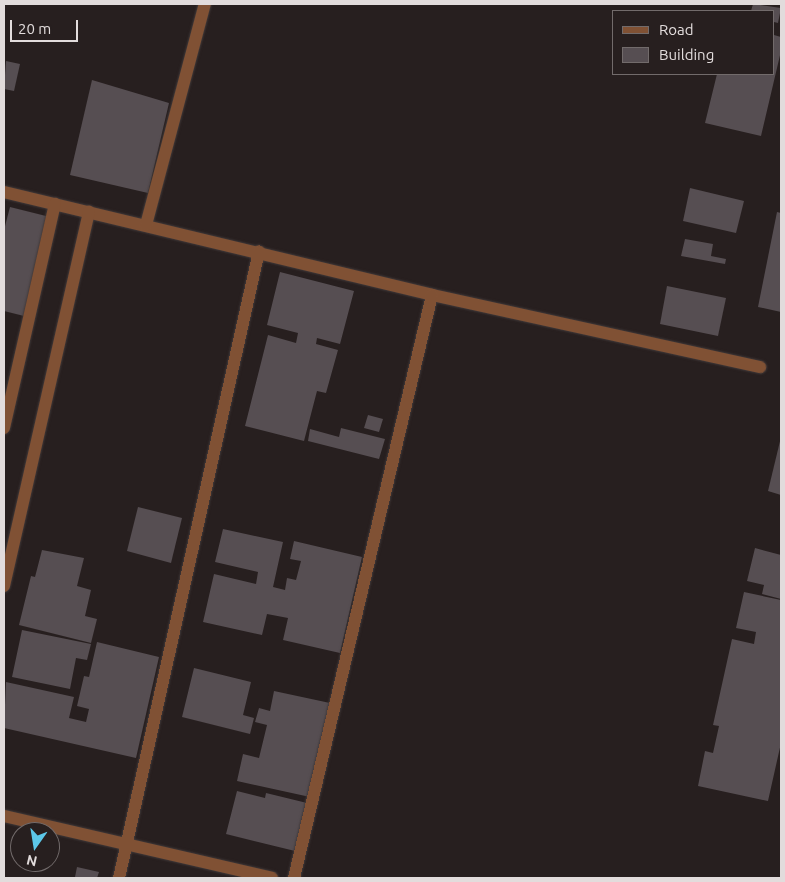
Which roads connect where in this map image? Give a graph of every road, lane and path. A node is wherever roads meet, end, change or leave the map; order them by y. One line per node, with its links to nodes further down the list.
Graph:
1 (205, 4): 5 (street)
2 (4, 192): 3 (street)
3 (55, 204): 4 (street); 9 (street)
4 (89, 212): 5 (street); 10 (street)
5 (146, 225): 6 (street)
6 (259, 251): 7 (street); 12 (street)
7 (432, 295): 8 (street); 15 (street)
8 (760, 367)
9 (4, 428)
10 (4, 586)
11 (4, 816): 12 (street)
12 (128, 844): 13 (street); 14 (street)
13 (119, 878)
14 (272, 878)
15 (294, 878)

